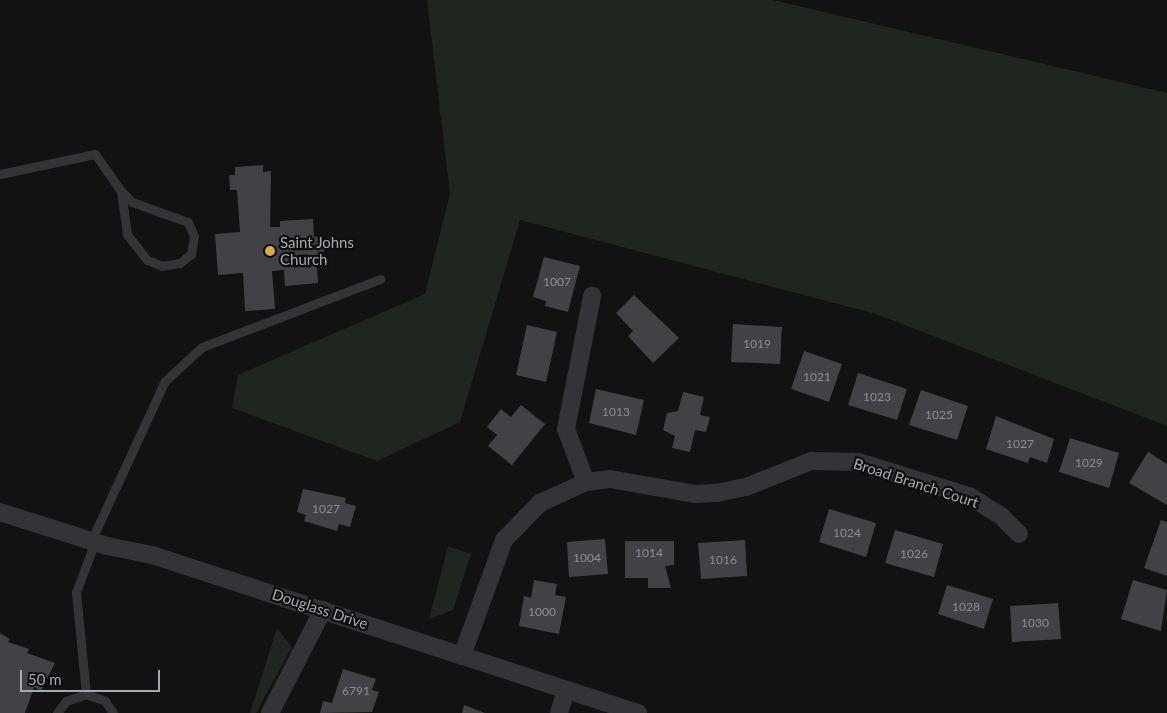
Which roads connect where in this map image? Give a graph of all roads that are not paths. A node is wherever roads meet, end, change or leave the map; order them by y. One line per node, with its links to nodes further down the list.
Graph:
1 (0, 174): 2 (lane)
2 (121, 192): 2 (lane)
3 (380, 279): 8 (lane)
4 (592, 296): 5 (street)
5 (586, 482): 7 (street, Broad Branch Court); 10 (street, Broad Branch Court)
6 (0, 512): 8 (street, Douglass Drive)
7 (1019, 534)
8 (93, 542): 9 (street, Douglass Drive); 12 (lane)
9 (324, 610): 10 (street, Douglass Drive); 15 (street)
10 (462, 656): 11 (street, Douglass Drive)
11 (566, 690): 16 (street); 17 (street, Douglass Drive)
12 (86, 694): 13 (lane); 14 (lane)
13 (58, 713)
14 (113, 713)
15 (270, 713)
16 (559, 713)
17 (638, 713)

